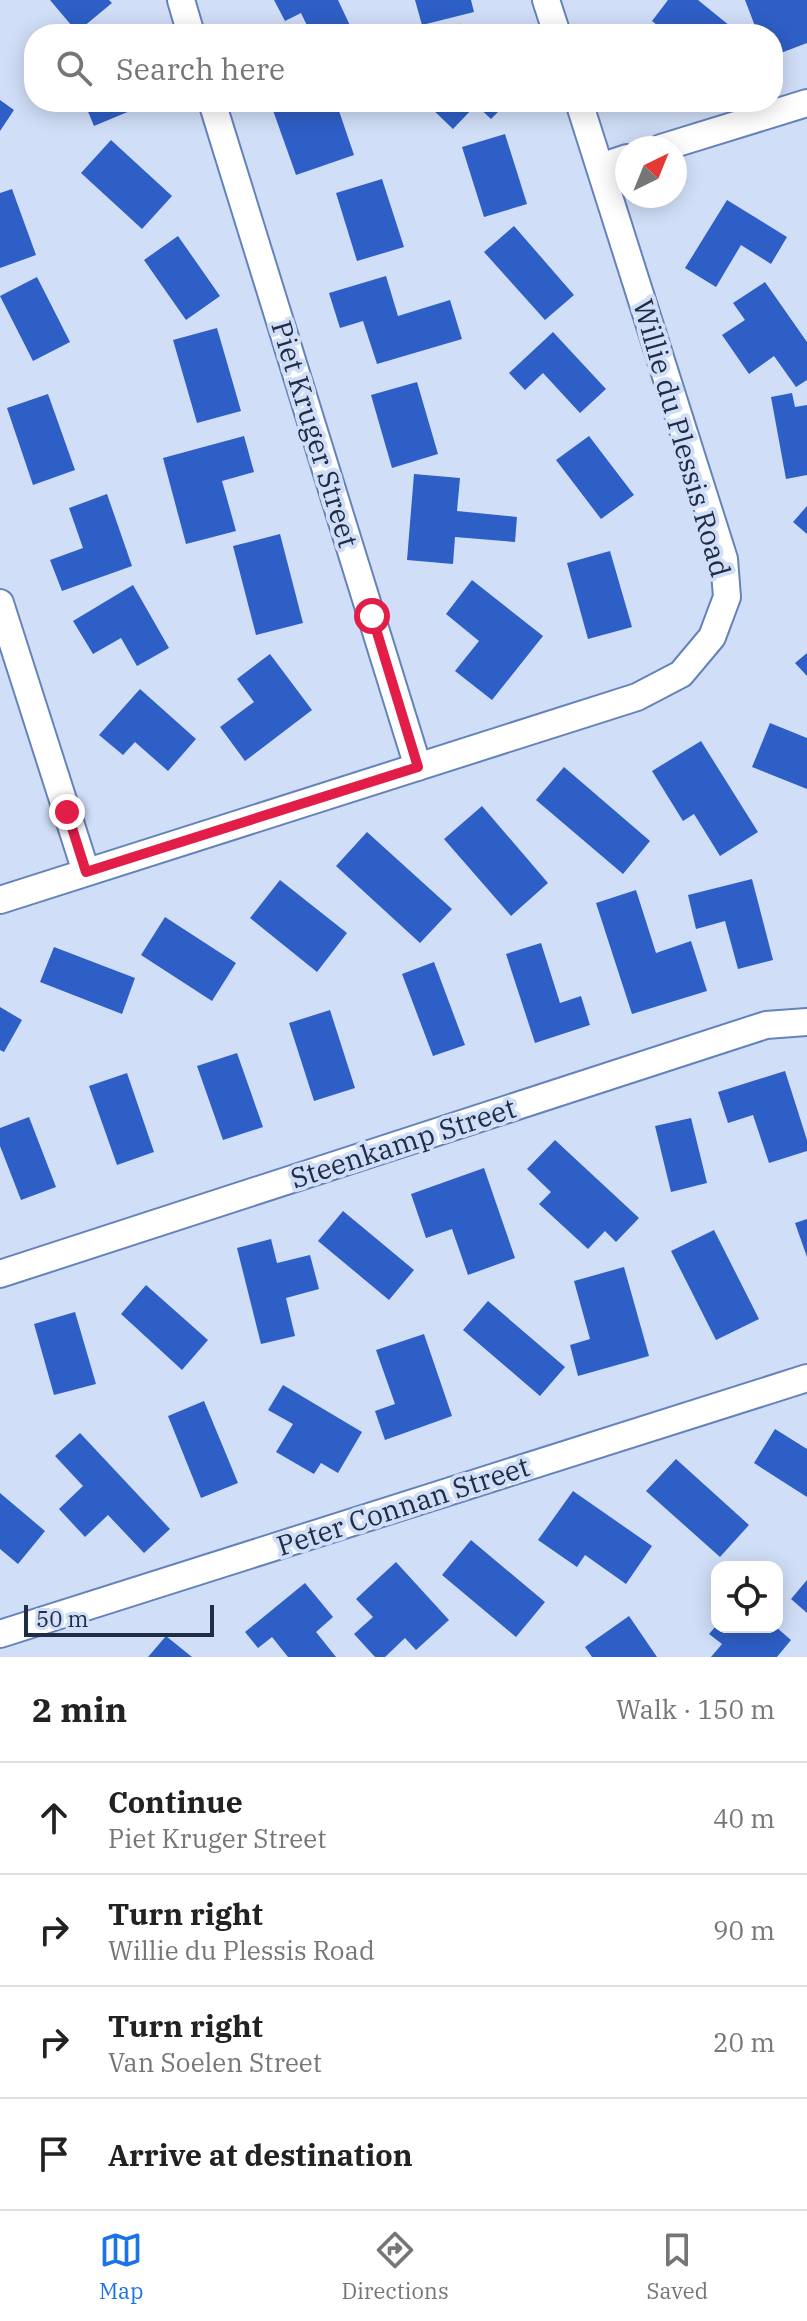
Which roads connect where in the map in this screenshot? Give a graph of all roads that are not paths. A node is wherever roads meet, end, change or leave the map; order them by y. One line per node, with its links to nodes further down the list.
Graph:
1 (181, 0): 3 (street)
2 (546, 0): 4 (street)
3 (188, 24)
4 (554, 24)
5 (807, 103): 6 (street)
6 (783, 110)
7 (215, 112): 14 (street, Piet Kruger Street)
8 (582, 112): 12 (street, Willie du Plessis Road)
9 (778, 112): 10 (street)
10 (687, 140)
11 (615, 162): 12 (street)
12 (600, 167): 14 (street, Willie du Plessis Road)
13 (0, 603): 15 (street)
14 (418, 767): 15 (street, Willie du Plessis Road)
15 (86, 872): 16 (street, Willie du Plessis Road)
16 (0, 900)
17 (807, 1022): 18 (street, Steenkamp Street)
18 (0, 1274)
19 (807, 1378): 20 (street, Peter Connan Street)
20 (0, 1634)

